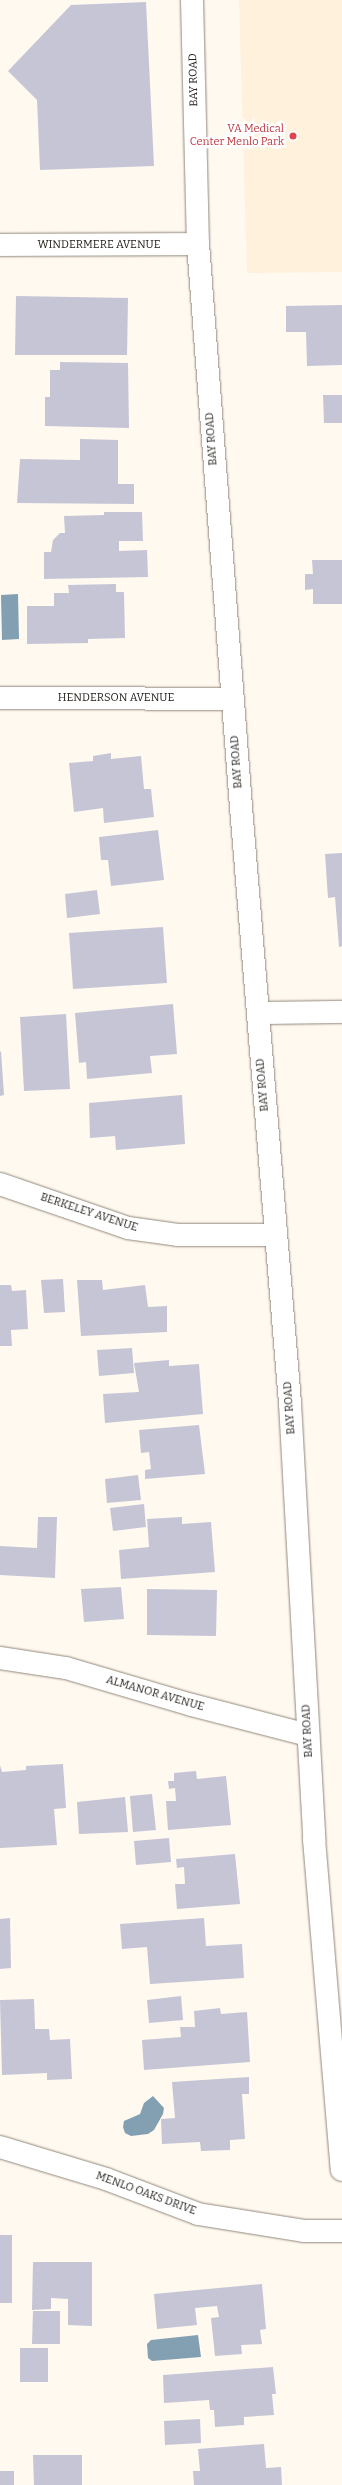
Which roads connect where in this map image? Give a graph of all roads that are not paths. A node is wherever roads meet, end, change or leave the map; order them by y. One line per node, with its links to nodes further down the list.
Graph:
1 (192, 0): 2 (street, BAY ROAD)
2 (198, 244): 3 (street, WINDERMERE AVENUE); 5 (street, BAY ROAD)
3 (0, 245)
4 (0, 698): 5 (street, HENDERSON AVENUE)
5 (232, 699): 7 (street, BAY ROAD)
6 (342, 1012): 7 (street)
7 (258, 1013): 9 (street, BAY ROAD)
8 (0, 1184): 9 (street, BERKELEY AVENUE)
9 (276, 1235): 11 (street, BAY ROAD)
10 (0, 1658): 11 (street, ALMANOR AVENUE)
11 (308, 1735): 13 (street, BAY ROAD)
12 (0, 2147): 14 (street, MENLO OAKS DRIVE)
13 (342, 2170)
14 (342, 2230)

